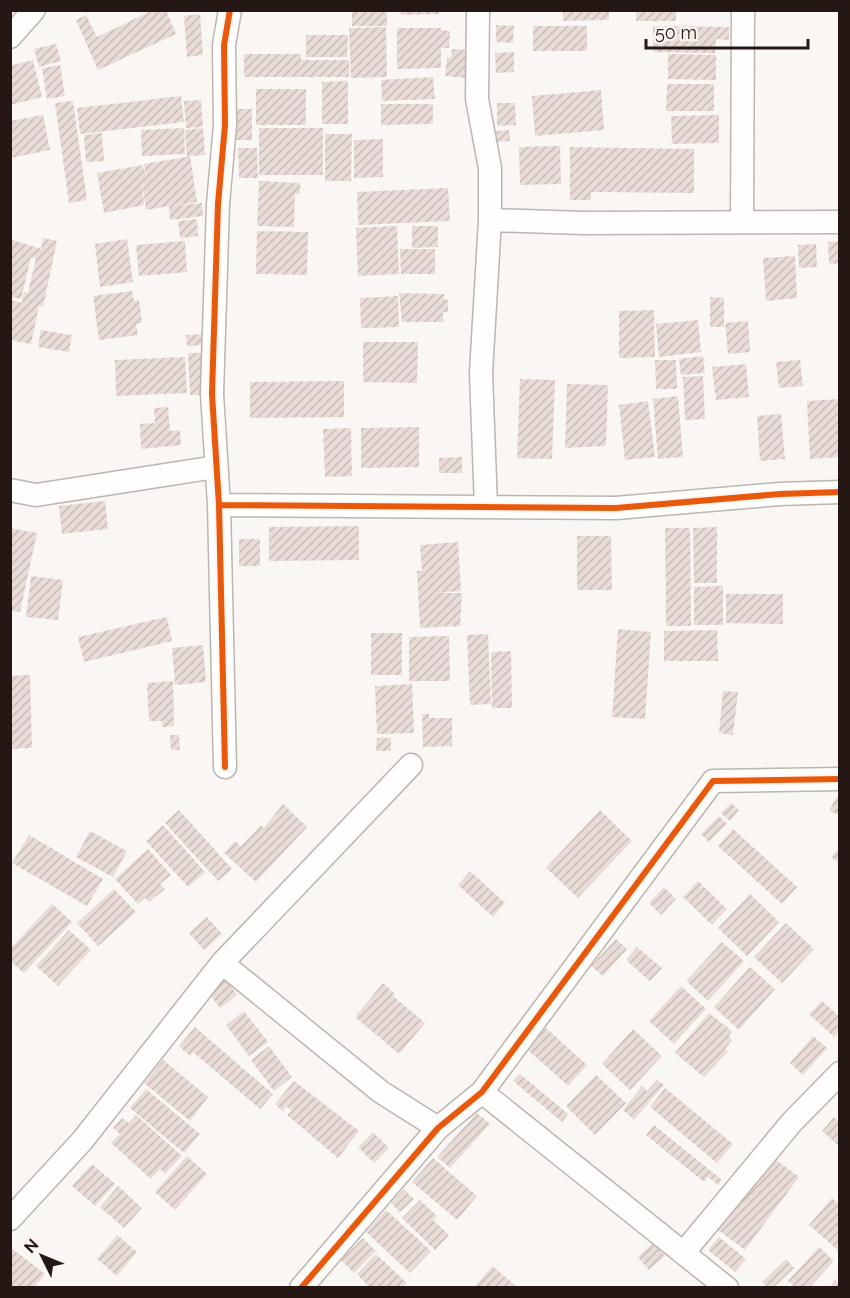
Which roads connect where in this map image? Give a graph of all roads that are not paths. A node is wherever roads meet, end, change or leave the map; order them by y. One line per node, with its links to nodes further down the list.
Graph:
1 (34, 10): 5 (street)
2 (230, 10): 9 (street)
3 (478, 10): 6 (street)
4 (743, 10): 7 (street)
5 (10, 37)
6 (490, 220): 7 (street); 13 (street)
7 (742, 222): 8 (street)
8 (840, 222)
9 (216, 466): 10 (street); 12 (street)
10 (10, 490)
11 (840, 492): 13 (street)
12 (219, 505): 13 (street); 15 (street)
13 (486, 507)
14 (411, 765): 17 (street)
15 (225, 767)
16 (840, 779): 19 (street)
17 (222, 963): 20 (street); 21 (street)
18 (840, 1073): 22 (street)
19 (482, 1092): 20 (street); 22 (street)
20 (438, 1128): 23 (street)
21 (10, 1219)
22 (685, 1251): 24 (street)
23 (301, 1287)
24 (728, 1287)

